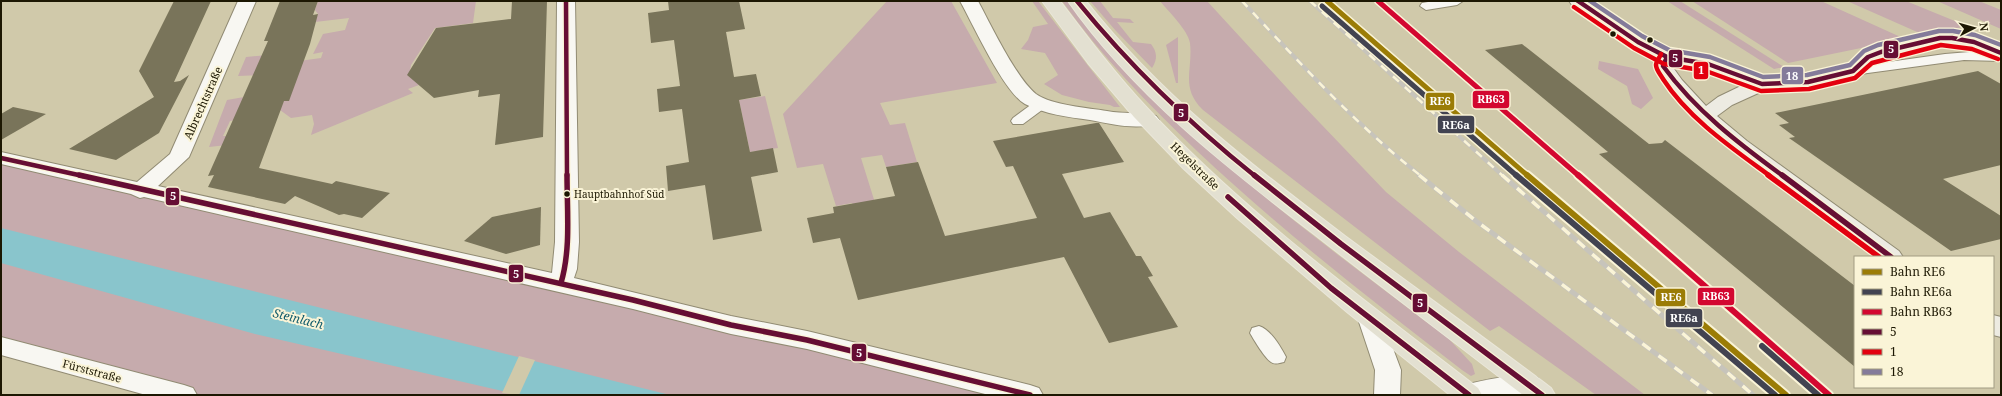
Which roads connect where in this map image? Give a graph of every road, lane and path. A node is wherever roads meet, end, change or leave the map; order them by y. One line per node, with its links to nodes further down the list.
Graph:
1 (247, 1): 19 (street, Albrechtstraße)
2 (566, 1): 21 (street)
3 (969, 1): 14 (street)
4 (1051, 1): 16 (main road, Hegelstraße)
5 (1077, 1): 26 (main road, Hegelstraße)
6 (1457, 1): 8 (lane)
7 (1578, 1): 10 (street)
8 (1426, 6)
9 (2001, 53): 12 (street)
10 (1667, 57): 13 (street); 15 (street)
11 (2001, 57): 12 (lane)
12 (1853, 71): 13 (street)
13 (1762, 84): 15 (street)
14 (1041, 104): 16 (street); 17 (lane)
15 (1705, 116): 20 (street)
16 (1149, 120): 22 (main road, Hegelstraße)
17 (1018, 121)
18 (1, 158): 19 (street)
19 (140, 191): 21 (street)
20 (1890, 256)
21 (561, 284): 28 (street)
22 (1370, 318): 29 (street); 30 (main road, Hegelstraße)
23 (1259, 333): 25 (lane)
24 (1, 346): 27 (street, Fürststraße)
25 (1276, 356)
26 (1532, 392): 30 (street, Hegelstraße)
27 (184, 395)
28 (1030, 395)
29 (1387, 395)
30 (1467, 395)

